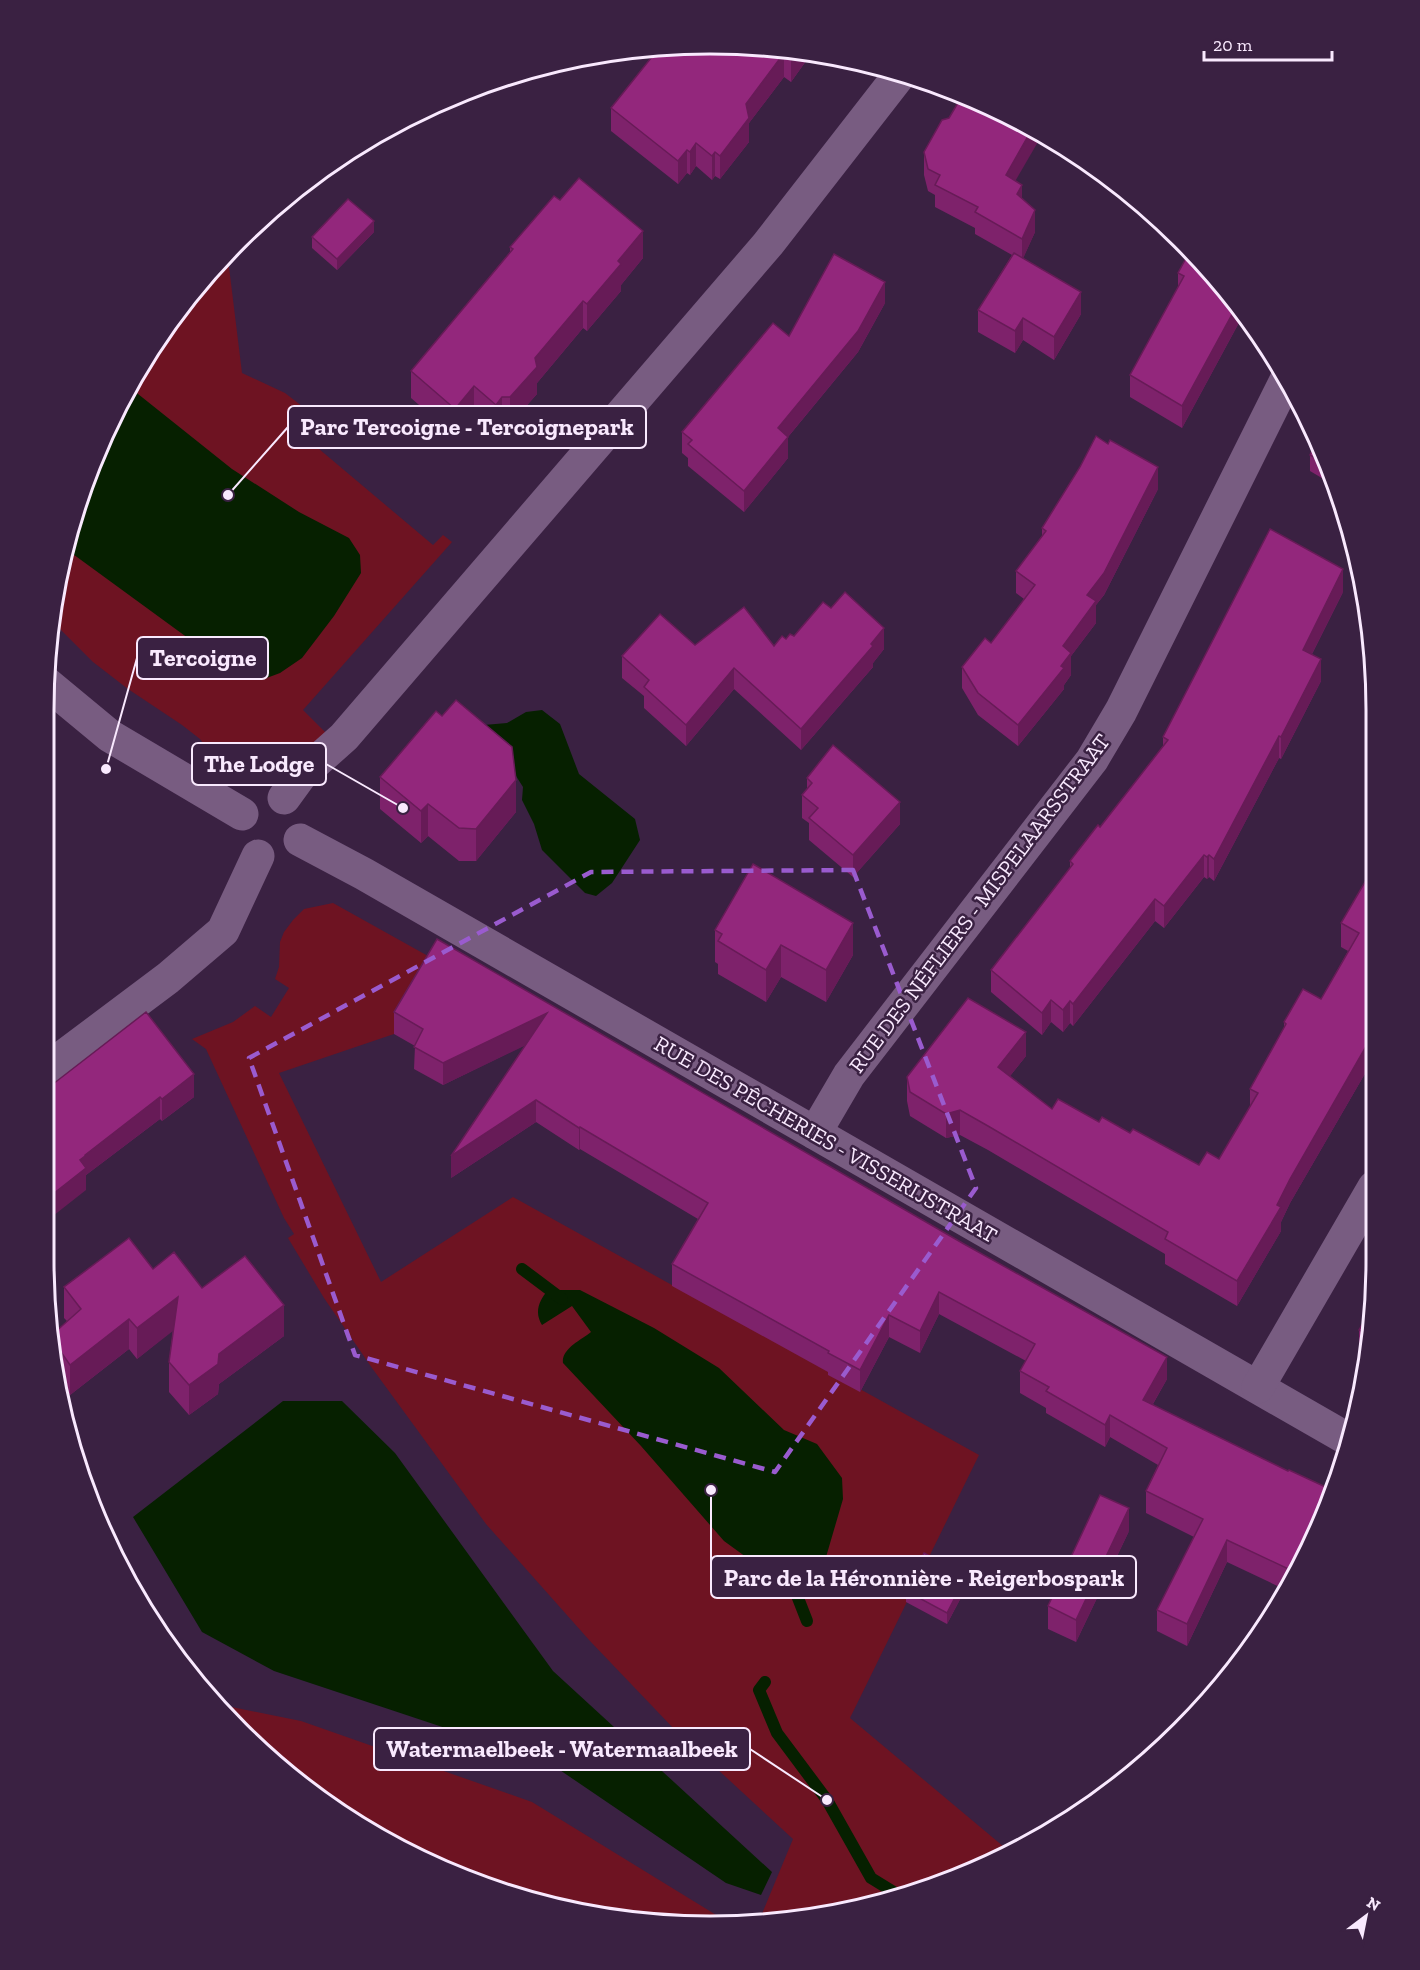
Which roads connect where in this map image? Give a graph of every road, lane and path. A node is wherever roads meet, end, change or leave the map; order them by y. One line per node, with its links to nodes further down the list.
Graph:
1 (895, 81): 4 (street)
2 (1282, 390): 9 (street, RUE DES NÉFLIERS - MISPELAARSSTRAAT)
3 (54, 690): 5 (street)
4 (284, 798): 5 (street); 6 (street)
5 (242, 814): 7 (street)
6 (300, 840): 7 (street); 9 (street, RUE DES PÊCHERIES - VISSERIJSTRAAT)
7 (258, 856): 8 (street)
8 (54, 1064)
9 (815, 1133): 11 (street, RUE DES PÊCHERIES - VISSERIJSTRAAT)
10 (1366, 1201): 11 (street)
11 (1258, 1387): 12 (street, RUE DES PÊCHERIES - VISSERIJSTRAAT)
12 (1342, 1436)

